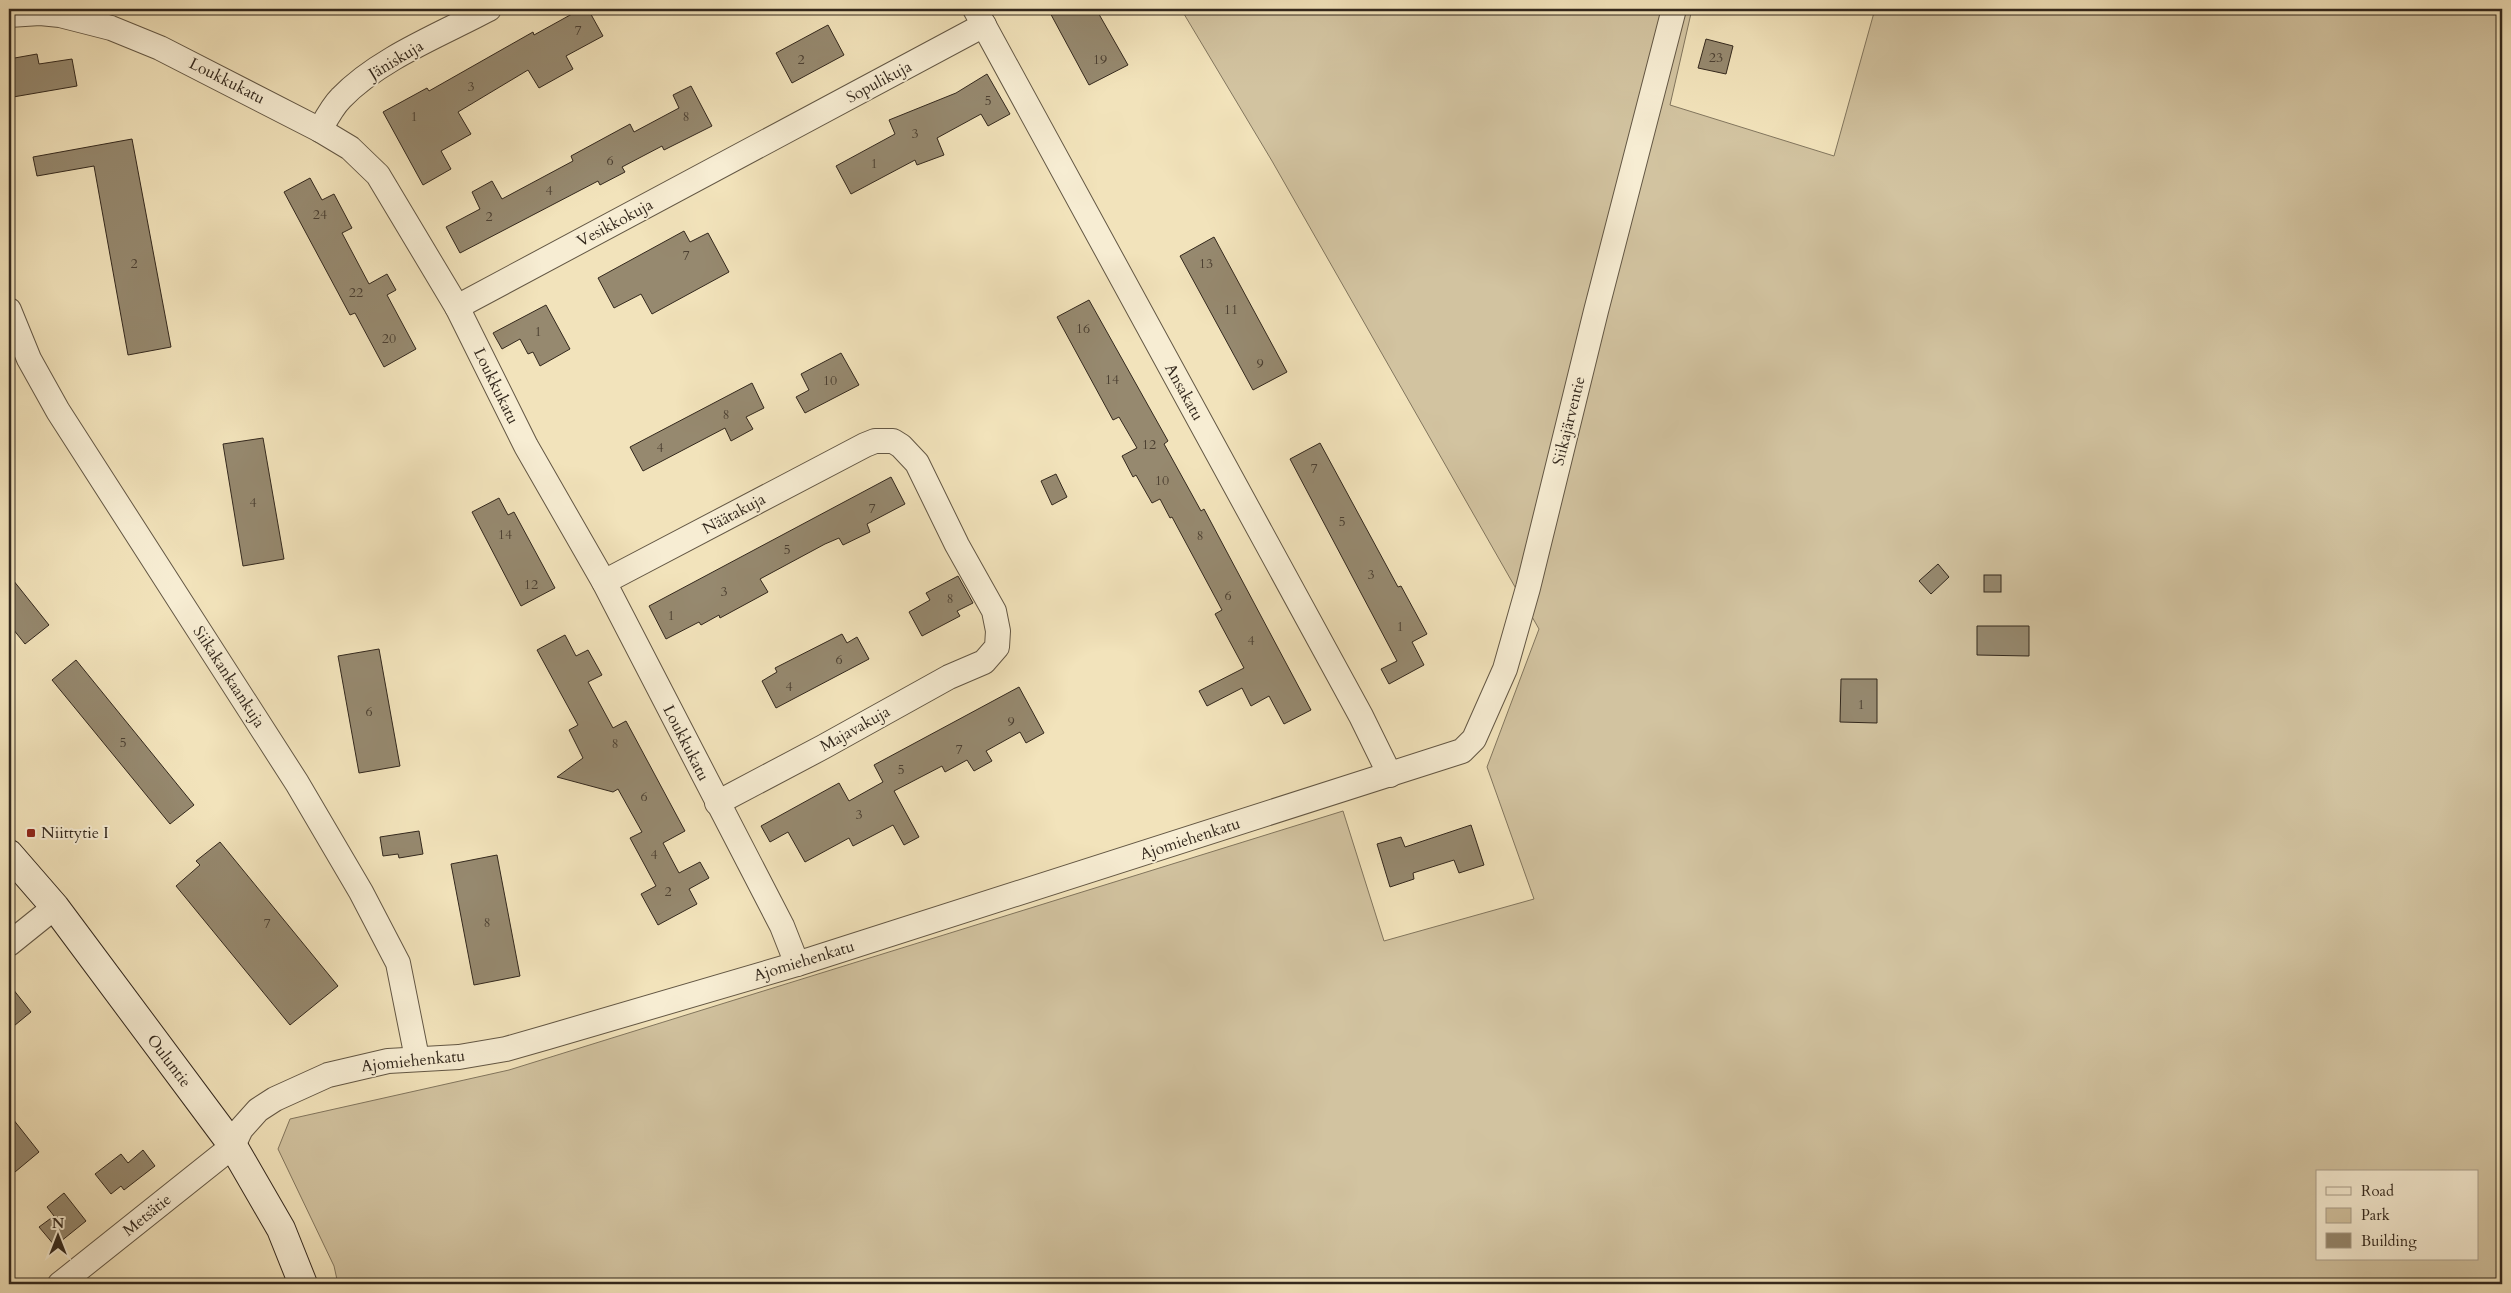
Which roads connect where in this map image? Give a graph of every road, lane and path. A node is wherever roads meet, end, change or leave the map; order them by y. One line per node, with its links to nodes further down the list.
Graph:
1 (489, 9): 5 (street, Jäniskuja)
2 (1674, 9): 11 (street, Siikajärventie)
3 (9, 15): 5 (street, Loukkukatu)
4 (980, 17): 6 (street, Sopulikuja); 11 (street, Ansakatu)
5 (320, 130): 7 (street, Loukkukatu)
6 (774, 138): 7 (street, Vesikkokuja)
7 (456, 307): 9 (street, Loukkukatu)
8 (9, 310): 17 (street, Siikakankaankuja)
9 (604, 582): 10 (street, Näätakuja); 12 (street, Loukkukatu)
10 (993, 654): 12 (street, Majavakuja)
11 (1390, 775): 16 (street, Ajomiehenkatu)
12 (717, 802): 16 (street, Loukkukatu)
13 (9, 854): 14 (street, Ouluntie)
14 (55, 907): 15 (street); 18 (street, Ouluntie)
15 (9, 944)
16 (797, 964): 17 (street, Ajomiehenkatu)
17 (417, 1058): 18 (street, Ajomiehenkatu)
18 (233, 1146): 19 (street, Metsätie); 20 (street, Ouluntie)
19 (60, 1284)
20 (304, 1284)

